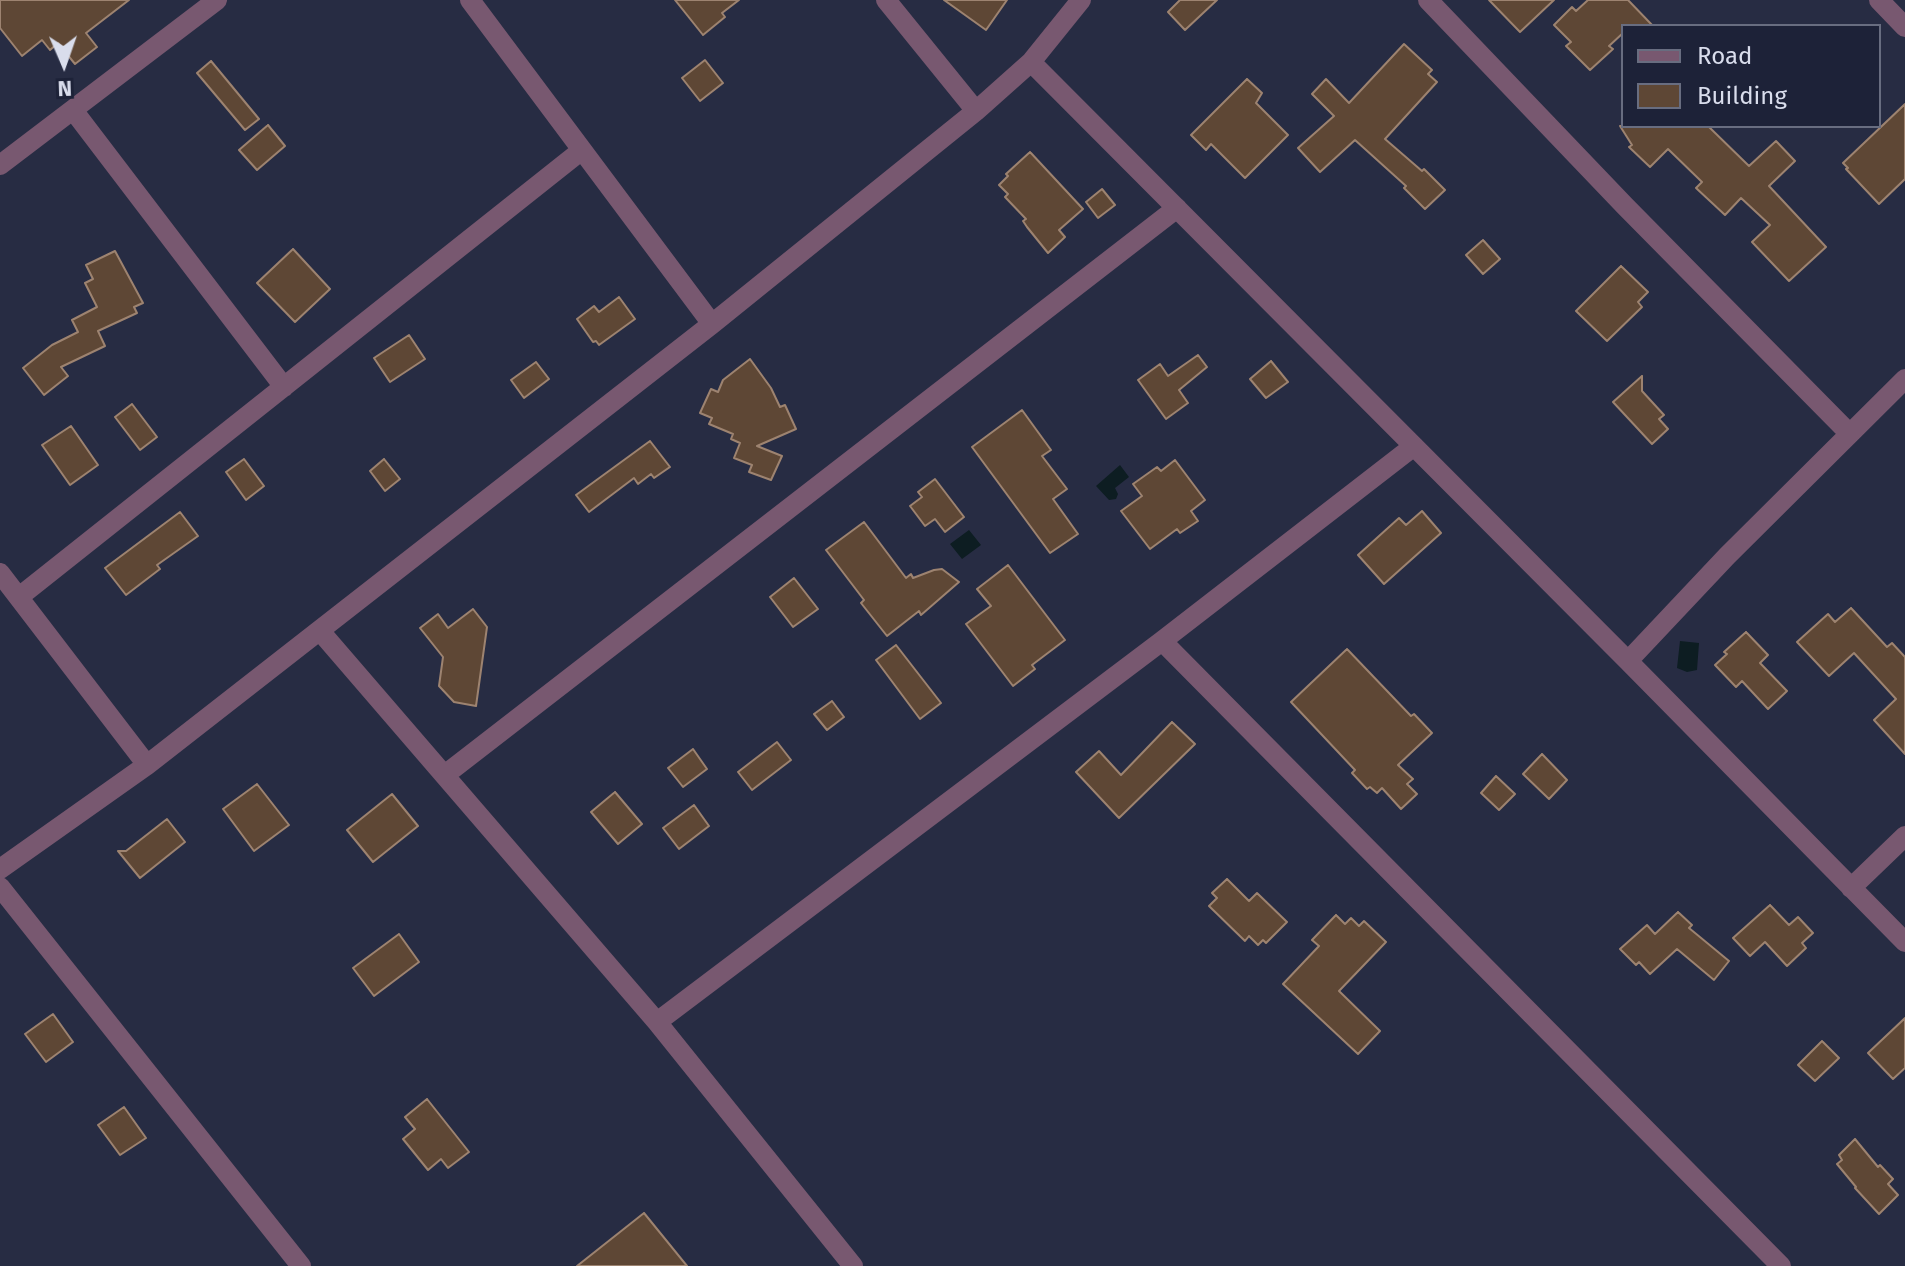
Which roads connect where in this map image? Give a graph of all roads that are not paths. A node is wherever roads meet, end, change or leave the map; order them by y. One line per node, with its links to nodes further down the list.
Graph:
1 (217, 0): 9 (street)
2 (470, 0): 11 (street)
3 (886, 0): 10 (street)
4 (1081, 0): 8 (street)
5 (1428, 0): 17 (street)
6 (1879, 0): 7 (street)
7 (1905, 27)
8 (1031, 62): 10 (street); 13 (street)
9 (73, 110): 12 (street); 16 (street)
10 (976, 111): 14 (street)
11 (582, 150): 14 (street); 16 (street)
12 (0, 165)
13 (1177, 208): 18 (street); 25 (street)
14 (712, 324): 21 (street)
15 (1905, 379): 17 (street)
16 (284, 387): 20 (street)
17 (1849, 433): 23 (street)
18 (1414, 446): 22 (street); 23 (street)
19 (0, 573): 20 (street)
20 (19, 597): 24 (street)
21 (320, 631): 24 (street); 25 (street)
22 (1162, 641): 31 (street); 34 (street)
23 (1628, 661): 29 (street)
24 (147, 765): 27 (street)
25 (446, 774): 31 (street)
26 (1905, 836): 29 (street)
27 (0, 869)
28 (0, 887): 32 (street)
29 (1851, 888): 30 (street)
30 (1905, 942)
31 (657, 1022): 33 (street)
32 (301, 1266)
33 (853, 1266)
34 (1781, 1266)

